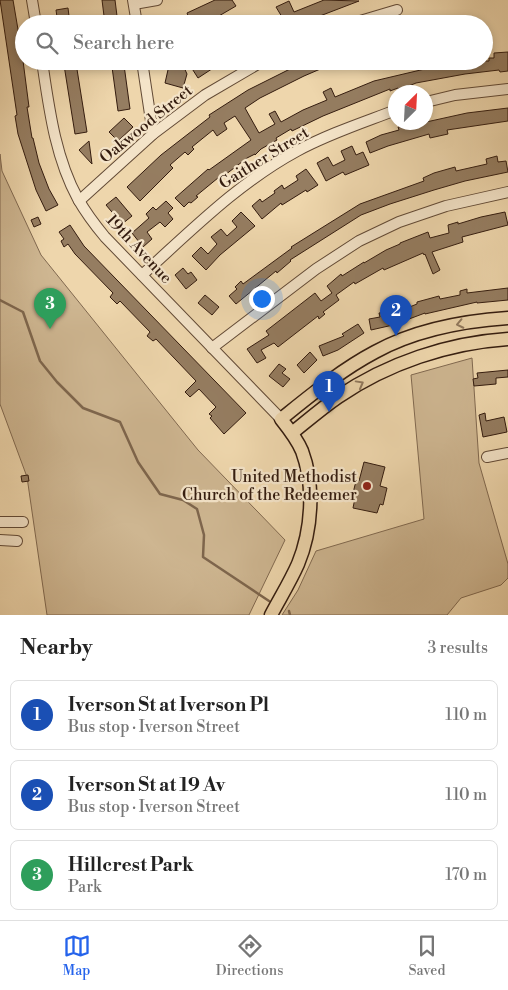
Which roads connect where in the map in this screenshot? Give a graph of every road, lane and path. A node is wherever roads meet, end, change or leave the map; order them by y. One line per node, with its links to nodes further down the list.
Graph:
1 (32, 0): 5 (street)
2 (157, 0): 3 (street)
3 (134, 2): 6 (street)
4 (397, 10): 7 (street)
5 (34, 15)
6 (136, 15)
7 (380, 15)
8 (44, 70): 16 (street, 19th Avenue)
9 (143, 70): 14 (street)
10 (248, 70): 14 (street, Oakwood Street)
11 (508, 89): 12 (street)
12 (433, 100)
13 (388, 113): 17 (street, Gaither Street)
14 (153, 134): 16 (street, Oakwood Street)
15 (508, 192): 20 (street)
16 (79, 201): 17 (street, 19th Avenue)
17 (142, 275): 20 (street, 19th Avenue)
18 (508, 318): 21 (main road, one-way to 21)
19 (508, 339): 22 (main road, one-way to 19)
20 (212, 348): 21 (street, 19th Avenue)
21 (281, 419): 22 (main road)
22 (292, 433): 29 (main road)
23 (508, 453): 24 (street)
24 (487, 457)
25 (0, 522): 26 (street)
26 (24, 522)
27 (0, 540): 28 (street)
28 (17, 541)
29 (271, 615)

